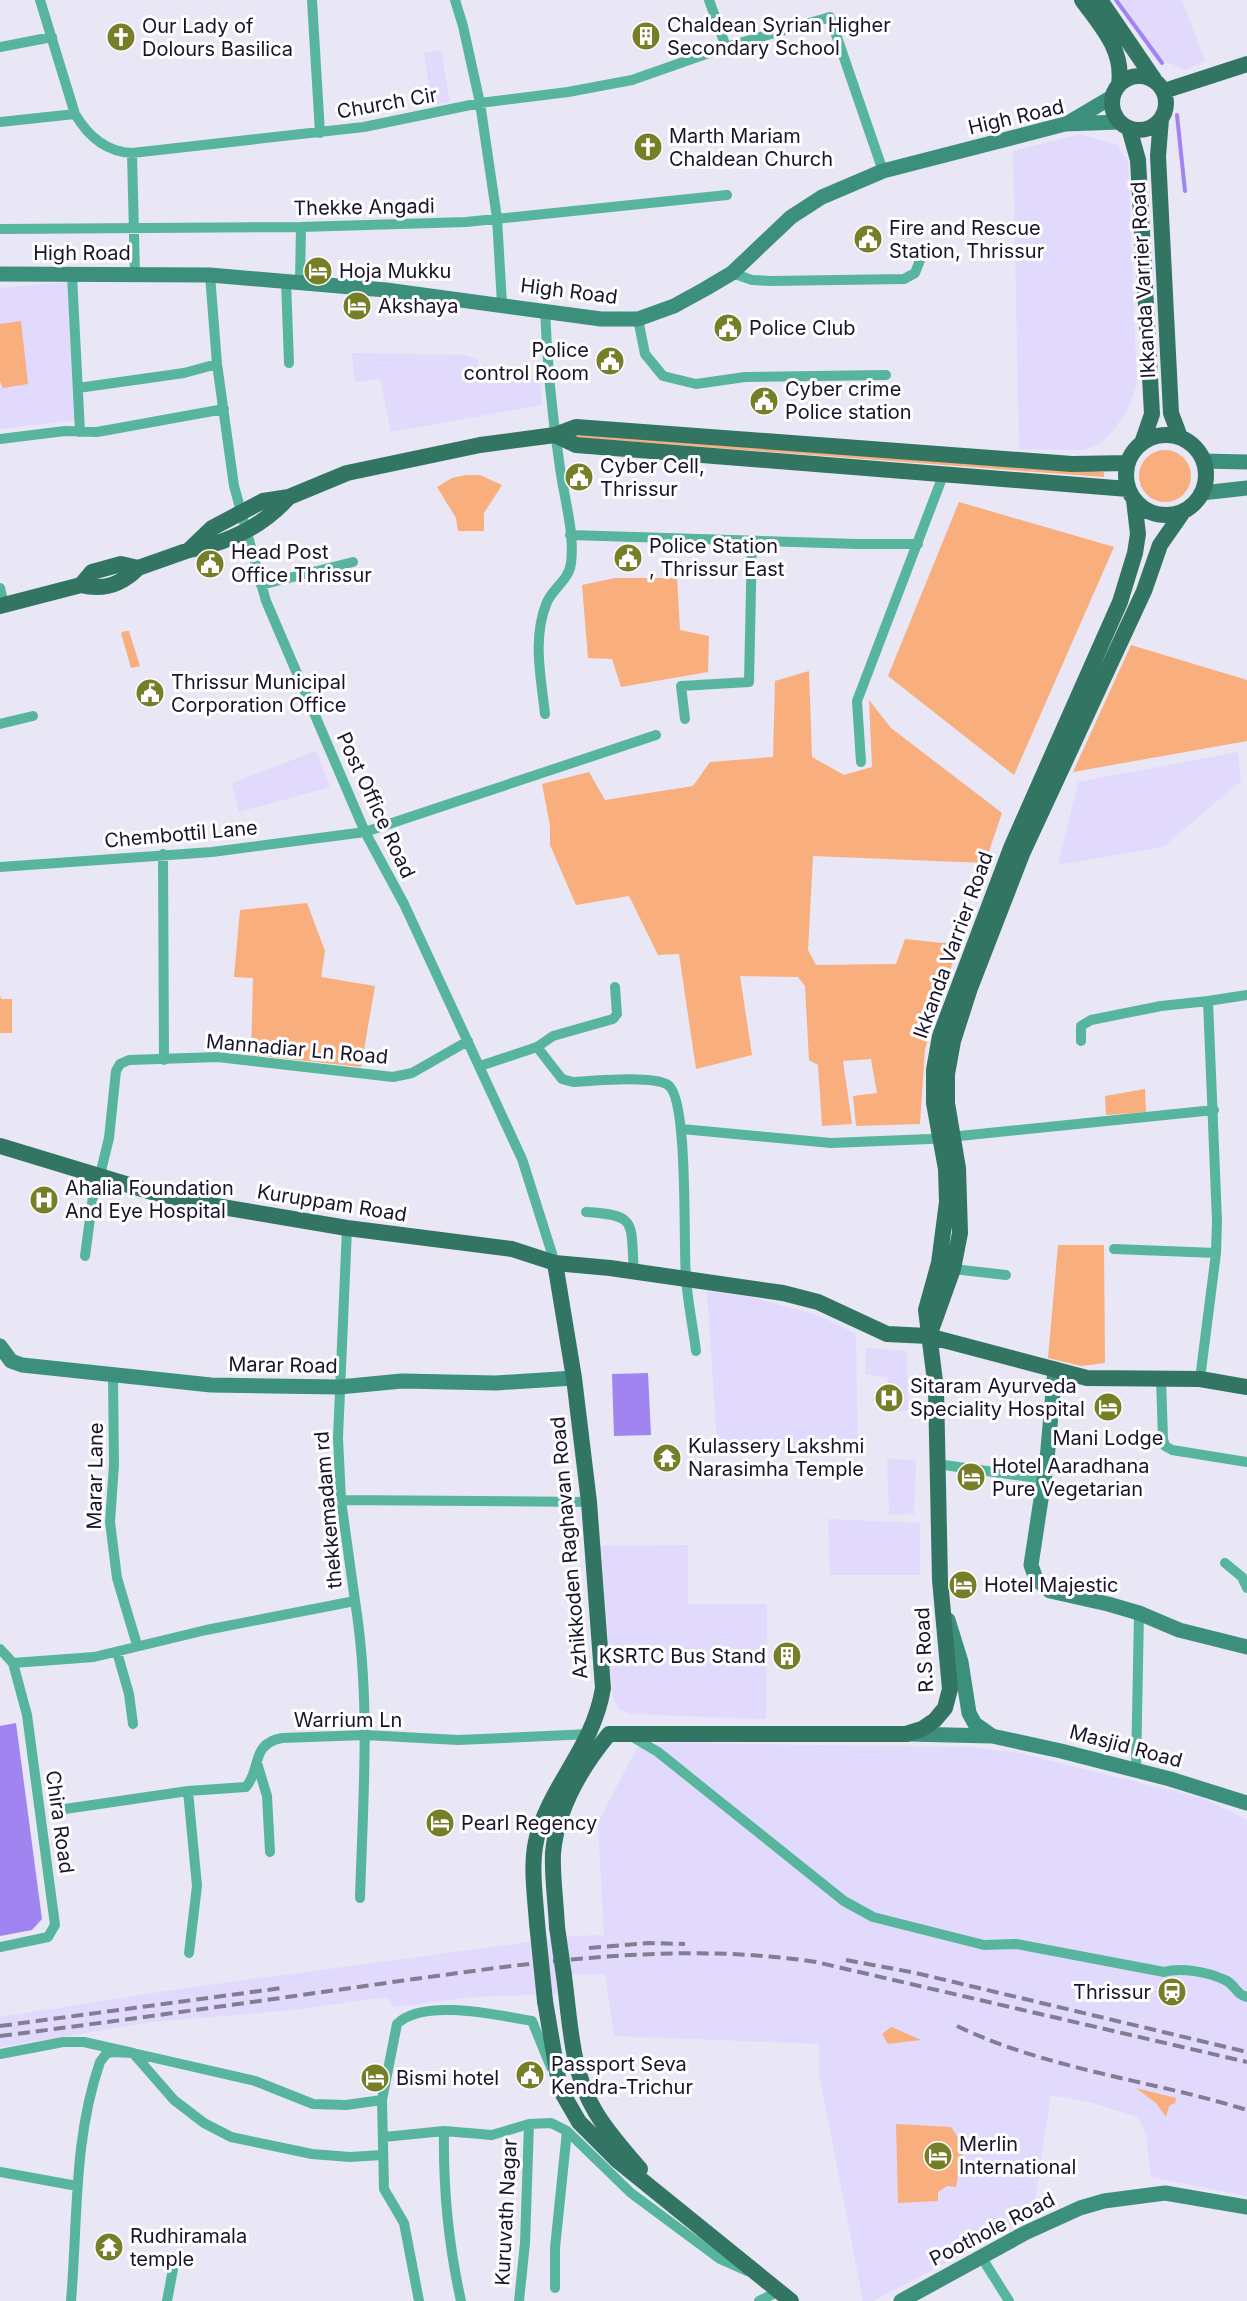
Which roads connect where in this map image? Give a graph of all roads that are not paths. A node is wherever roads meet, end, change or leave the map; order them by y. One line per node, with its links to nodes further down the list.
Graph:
1 (40, 0): 7 (street, Church Cir)
2 (312, 0): 19 (street)
3 (454, 0): 13 (street)
4 (709, 0): 9 (street)
5 (1082, 0): 12 (main road)
6 (1100, 0): 11 (main road)
7 (51, 37): 8 (street); 14 (street, Church Cir)
8 (0, 47)
9 (726, 48): 13 (street, Church Cir); 21 (street, Church Cir)
10 (1247, 64): 11 (main road)
11 (1159, 85): 12 (main road); 15 (main road)
12 (1116, 90): 17 (street); 18 (main road)
13 (480, 103): 19 (street, Church Cir); 23 (street)
14 (75, 114): 16 (street); 20 (street, Church Cir)
15 (1161, 119): 18 (main road); 44 (main road, Ikkanda Varrier Road)
16 (0, 122)
17 (1065, 124): 18 (street, High Road); 21 (street, High Road)
18 (1124, 125): 46 (main road, Ikkanda Varrier Road)
19 (320, 133): 20 (street, Church Cir)
20 (132, 153): 24 (street)
21 (883, 171): 28 (street, High Road)
22 (727, 195): 23 (street, Thekke Angadi)
23 (497, 218): 25 (street, Thekke Angadi); 34 (street)
24 (134, 227): 25 (street, Thekke Angadi); 26 (street, Thekke Angadi); 30 (street)
25 (301, 227): 33 (street)
26 (0, 229)
27 (922, 255): 28 (street)
28 (732, 273): 36 (street, High Road)
29 (0, 274): 32 (street, High Road)
30 (135, 274): 31 (street, High Road); 32 (street, High Road)
31 (210, 275): 33 (street, High Road); 38 (street, Post Office Road)
32 (72, 276): 40 (street)
33 (293, 281): 34 (street, High Road); 37 (street)
34 (502, 304): 35 (street, High Road)
35 (545, 309): 36 (street, High Road); 43 (street)
36 (638, 319): 39 (street)
37 (289, 363)
38 (217, 364): 40 (street); 41 (street, Post Office Road)
39 (886, 375)
40 (78, 388): 42 (street)
41 (224, 409): 42 (street); 56 (street, Post Office Road)
42 (80, 432): 45 (street)
43 (555, 435): 49 (main road); 50 (main road); 54 (main road); 58 (street)
44 (1180, 437): 46 (main road); 47 (main road)
45 (0, 439)
46 (1142, 443): 49 (main road)
47 (1203, 461): 48 (street); 52 (main road)
48 (1247, 462)
49 (1128, 463): 53 (main road)
50 (944, 473): 53 (main road); 60 (street)
51 (1247, 488): 52 (street)
52 (1202, 493): 55 (main road)
53 (1131, 495): 55 (main road); 84 (main road, Ikkanda Varrier Road)
54 (289, 497): 56 (main road); 57 (main road)
55 (1183, 512): 84 (main road, Ikkanda Varrier Road)
56 (241, 513): 57 (street, Post Office Road); 61 (main road)
57 (246, 531): 61 (main road); 63 (street, Post Office Road)
58 (570, 535): 59 (street); 65 (street)
59 (752, 541): 60 (street); 67 (street)
60 (918, 544): 70 (street)
61 (189, 550): 64 (main road)
62 (353, 562): 63 (street)
63 (261, 585): 71 (street, Post Office Road)
64 (1, 600)
65 (545, 714)
66 (33, 716): 68 (street)
67 (685, 719)
68 (0, 724)
69 (656, 735): 71 (street, Chembottil Lane)
70 (861, 762)
71 (365, 832): 72 (street, Chembottil Lane); 77 (street, Post Office Road)
72 (163, 854): 73 (street, Chembottil Lane); 80 (street)
73 (0, 867)
74 (615, 987): 79 (street)
75 (1247, 995): 76 (street)
76 (1208, 1000): 78 (street); 82 (street)
77 (468, 1041): 80 (street, Mannadiar Ln Road); 81 (street, Post Office Road)
78 (1081, 1041)
79 (537, 1047): 81 (street); 83 (street)
80 (164, 1060): 86 (street, Mannadiar Ln Road)
81 (480, 1066): 92 (street, Post Office Road)
82 (1214, 1110): 84 (street); 90 (street)
83 (682, 1129): 84 (street); 96 (street)
84 (945, 1137): 93 (main road, Ikkanda Varrier Road); 97 (main road, Ikkanda Varrier Road)
85 (0, 1146): 86 (main road, Kuruppam Road)
86 (98, 1174): 88 (main road, Kuruppam Road); 91 (street, Mannadiar Ln Road)
87 (586, 1212): 94 (street)
88 (346, 1228): 92 (main road, Kuruppam Road); 105 (street, thekkemadam rd)
89 (1114, 1249): 90 (street)
90 (1216, 1253): 104 (street)
91 (85, 1256)
92 (555, 1263): 94 (main road, Kuruppam Road); 102 (main road, Azhikkoden Raghavan Road)
93 (953, 1269): 95 (street); 97 (main road, Ikkanda Varrier Road)
94 (634, 1271): 96 (main road, Kuruppam Road)
95 (1006, 1275)
96 (686, 1278): 97 (main road, Kuruppam Road); 99 (street)
97 (928, 1336): 100 (main road, Kuruppam Road); 108 (main road, R.S Road)
98 (0, 1346): 101 (street, Marar Road)
99 (696, 1351)
100 (1055, 1369): 103 (main road, Kuruppam Road); 109 (street)
101 (113, 1376): 105 (street, Marar Road); 117 (street, Marar Lane)
102 (574, 1378): 105 (street, Marar Road); 111 (main road, Azhikkoden Raghavan Road)
103 (1161, 1378): 104 (main road, Kuruppam Road); 107 (street)
104 (1200, 1378): 106 (main road, Kuruppam Road)
105 (339, 1387): 110 (street, thekkemadam rd)
106 (1247, 1387)
107 (1247, 1462)
108 (937, 1464): 109 (street); 115 (main road, R.S Road)
109 (1044, 1479): 116 (street)
110 (341, 1500): 111 (street); 114 (street, thekkemadam rd)
111 (589, 1502): 122 (main road, Azhikkoden Raghavan Road)
112 (1225, 1563): 113 (street)
113 (1247, 1588)
114 (355, 1601): 117 (street, thekkemadam rd); 128 (street)
115 (942, 1603): 127 (main road, R.S Road); 129 (street)
116 (1139, 1613): 118 (street); 131 (street)
117 (137, 1645): 120 (street, thekkemadam rd)
118 (1247, 1647)
119 (0, 1649): 121 (street)
120 (117, 1652): 121 (street, thekkemadam rd); 123 (street)
121 (13, 1663): 137 (street, Chira Road)
122 (603, 1688): 124 (main road, Azhikkoden Raghavan Road); 126 (main road)
123 (133, 1724)
124 (590, 1734): 125 (main road, R.S Road); 128 (street, Warrium Ln); 142 (main road, Azhikkoden Raghavan Road, bridge)
125 (609, 1734): 126 (main road, R.S Road); 151 (main road, bridge)
126 (629, 1734): 127 (main road, R.S Road); 139 (street)
127 (906, 1734): 129 (street, Masjid Road)
128 (365, 1735): 130 (street, Warrium Ln); 136 (street)
129 (992, 1736): 131 (street, Masjid Road)
130 (256, 1760): 132 (street, Warrium Ln); 135 (street)
131 (1136, 1770): 133 (street, Masjid Road)
132 (188, 1791): 134 (street, Warrium Ln); 138 (street)
133 (1246, 1804)
134 (65, 1809)
135 (270, 1852)
136 (360, 1898)
137 (0, 1947)
138 (189, 1953)
139 (1247, 1998)
140 (133, 2053): 141 (street); 143 (street); 148 (street); 150 (street)
141 (0, 2054)
142 (560, 2089): 143 (street); 151 (main road)
143 (382, 2100): 147 (street)
144 (529, 2124): 145 (street); 146 (street); 161 (street, Kuruvath Nagar)
145 (444, 2131): 147 (street); 160 (street)
146 (567, 2131): 155 (street); 156 (street)
147 (384, 2137): 148 (street)
148 (382, 2155): 159 (street)
149 (0, 2172): 150 (street)
150 (77, 2186): 157 (street)
151 (661, 2195): 156 (main road)
152 (1247, 2207): 153 (street, Poothole Road)
153 (982, 2258): 163 (street, Poothole Road); 164 (street)
154 (174, 2264): 158 (street)
155 (555, 2288)
156 (779, 2290): 162 (street)
157 (71, 2301)
158 (166, 2301)
159 (419, 2301)
160 (461, 2301)
161 (519, 2301)
162 (759, 2301)
163 (901, 2301)
164 (1009, 2301)

